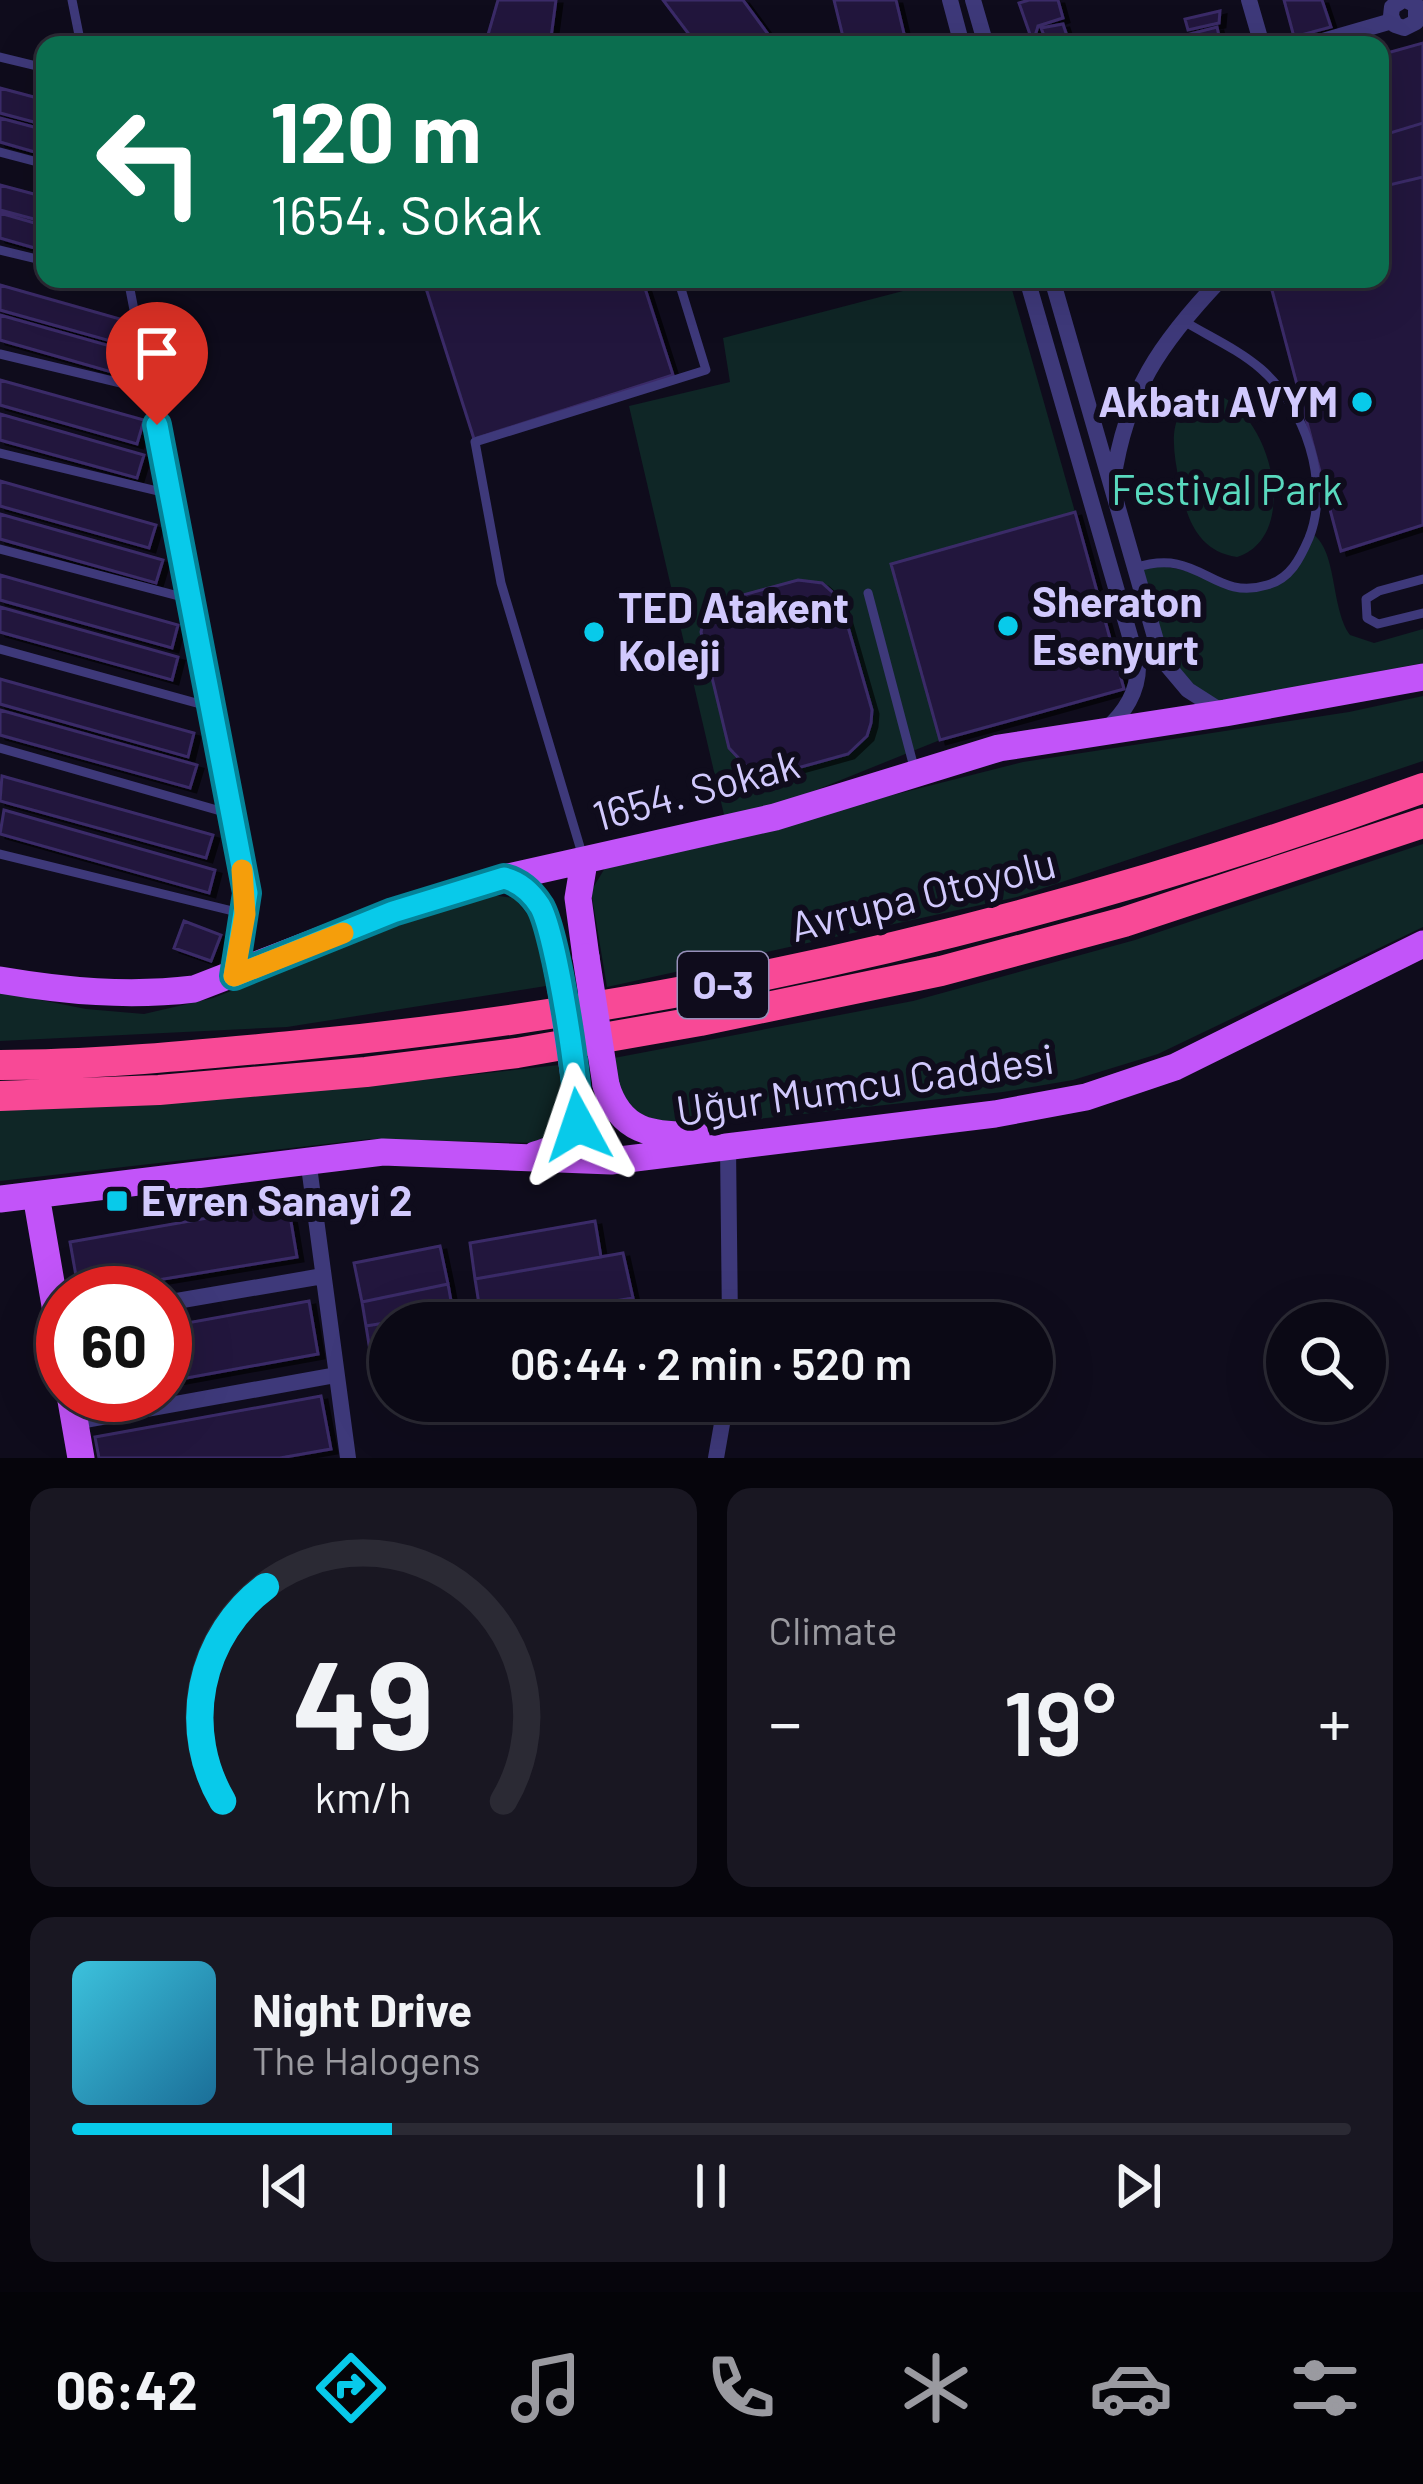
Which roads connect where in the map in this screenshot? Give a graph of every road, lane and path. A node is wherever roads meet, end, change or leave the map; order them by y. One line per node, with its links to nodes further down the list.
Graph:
1 (72, 0): 6 (lane)
2 (950, 0): 7 (street)
3 (973, 0): 8 (street)
4 (1249, 0): 9 (street)
5 (1413, 7): 10 (street)
6 (79, 36)
7 (960, 36)
8 (983, 36)
9 (1259, 36)
10 (1340, 36)
11 (0, 57): 12 (lane)
12 (36, 66)
13 (0, 152): 14 (lane)
14 (36, 162)
15 (0, 250): 16 (lane)
16 (36, 259)
17 (128, 288): 24 (lane)
18 (680, 288): 45 (lane)
19 (1031, 288): 38 (street)
20 (1055, 288): 26 (street)
21 (1213, 288): 22 (street)
22 (1182, 320): 26 (street); 29 (lane)
23 (0, 353): 24 (lane)
24 (150, 390): 27 (lane)
25 (0, 453): 27 (lane)
26 (1112, 488): 29 (street)
27 (170, 494): 32 (lane)
28 (0, 549): 32 (lane)
29 (1135, 568): 37 (street)
30 (1423, 579): 33 (lane)
31 (868, 593): 40 (lane)
32 (190, 599): 36 (lane)
33 (1423, 613)
34 (0, 649): 36 (lane)
35 (1423, 677): 37 (main road, 1654. Sokak)
36 (211, 707): 42 (lane)
37 (1225, 713): 38 (main road, 1654. Sokak)
38 (1100, 734): 40 (main road, 1654. Sokak)
39 (0, 748): 42 (lane)
40 (916, 772): 45 (main road, 1654. Sokak)
41 (1423, 788): 51 (highway, Avrupa Otoyolu / O-3)
42 (232, 814): 47 (lane)
43 (1423, 823): 52 (highway, Avrupa Otoyolu / O-3)
44 (0, 854): 47 (lane)
45 (584, 862): 46 (main road, 1654. Sokak); 53 (main road, bridge)
46 (504, 878): 49 (main road, 1654. Sokak); 55 (main road, bridge)
47 (245, 914): 49 (lane)
48 (1423, 944): 53 (main road, Uğur Mumcu Caddesi)
49 (234, 976): 50 (main road, 1654. Sokak)
50 (0, 980)
51 (0, 1065)
52 (0, 1096)
53 (799, 1136): 54 (main road, Uğur Mumcu Caddesi)
54 (728, 1147): 55 (main road, Uğur Mumcu Caddesi); 62 (street)
55 (525, 1158): 56 (main road, Uğur Mumcu Caddesi)
56 (308, 1159): 57 (main road, Uğur Mumcu Caddesi); 60 (street)
57 (36, 1195): 58 (main road, Uğur Mumcu Caddesi); 59 (main road)
58 (0, 1199)
59 (50, 1266)
60 (323, 1276): 61 (street); 63 (street)
61 (192, 1298)
62 (730, 1302)
63 (336, 1375): 64 (street); 68 (street)
64 (192, 1393)
65 (75, 1422): 67 (main road)
66 (722, 1422): 69 (street)
67 (81, 1458)
68 (348, 1458)
69 (716, 1458)

